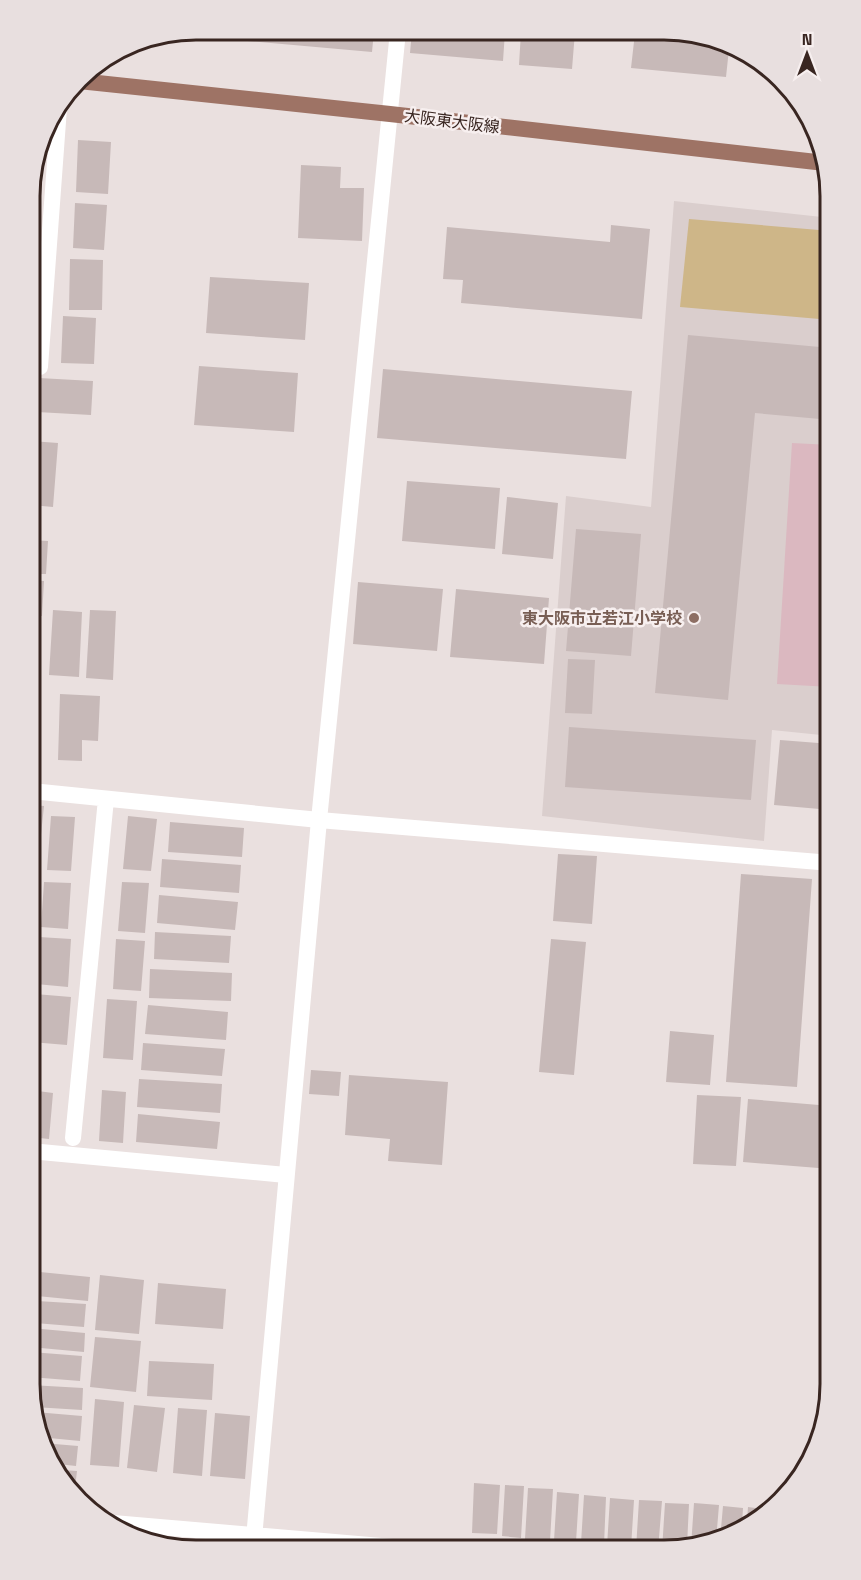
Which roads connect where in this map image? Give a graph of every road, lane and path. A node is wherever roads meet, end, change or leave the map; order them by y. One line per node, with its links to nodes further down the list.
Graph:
1 (397, 40): 3 (street)
2 (91, 82): 3 (main road, 大阪東大阪線)
3 (390, 114): 5 (main road, 大阪東大阪線); 9 (street)
4 (58, 125): 6 (street)
5 (817, 162)
6 (40, 367)
7 (40, 792): 8 (street)
8 (106, 799): 9 (street); 11 (street)
9 (319, 820): 10 (street); 13 (street)
10 (820, 862)
11 (73, 1138)
12 (40, 1151): 13 (street)
13 (286, 1175): 16 (street)
14 (131, 1525): 15 (street)
15 (246, 1540)
16 (254, 1540)

